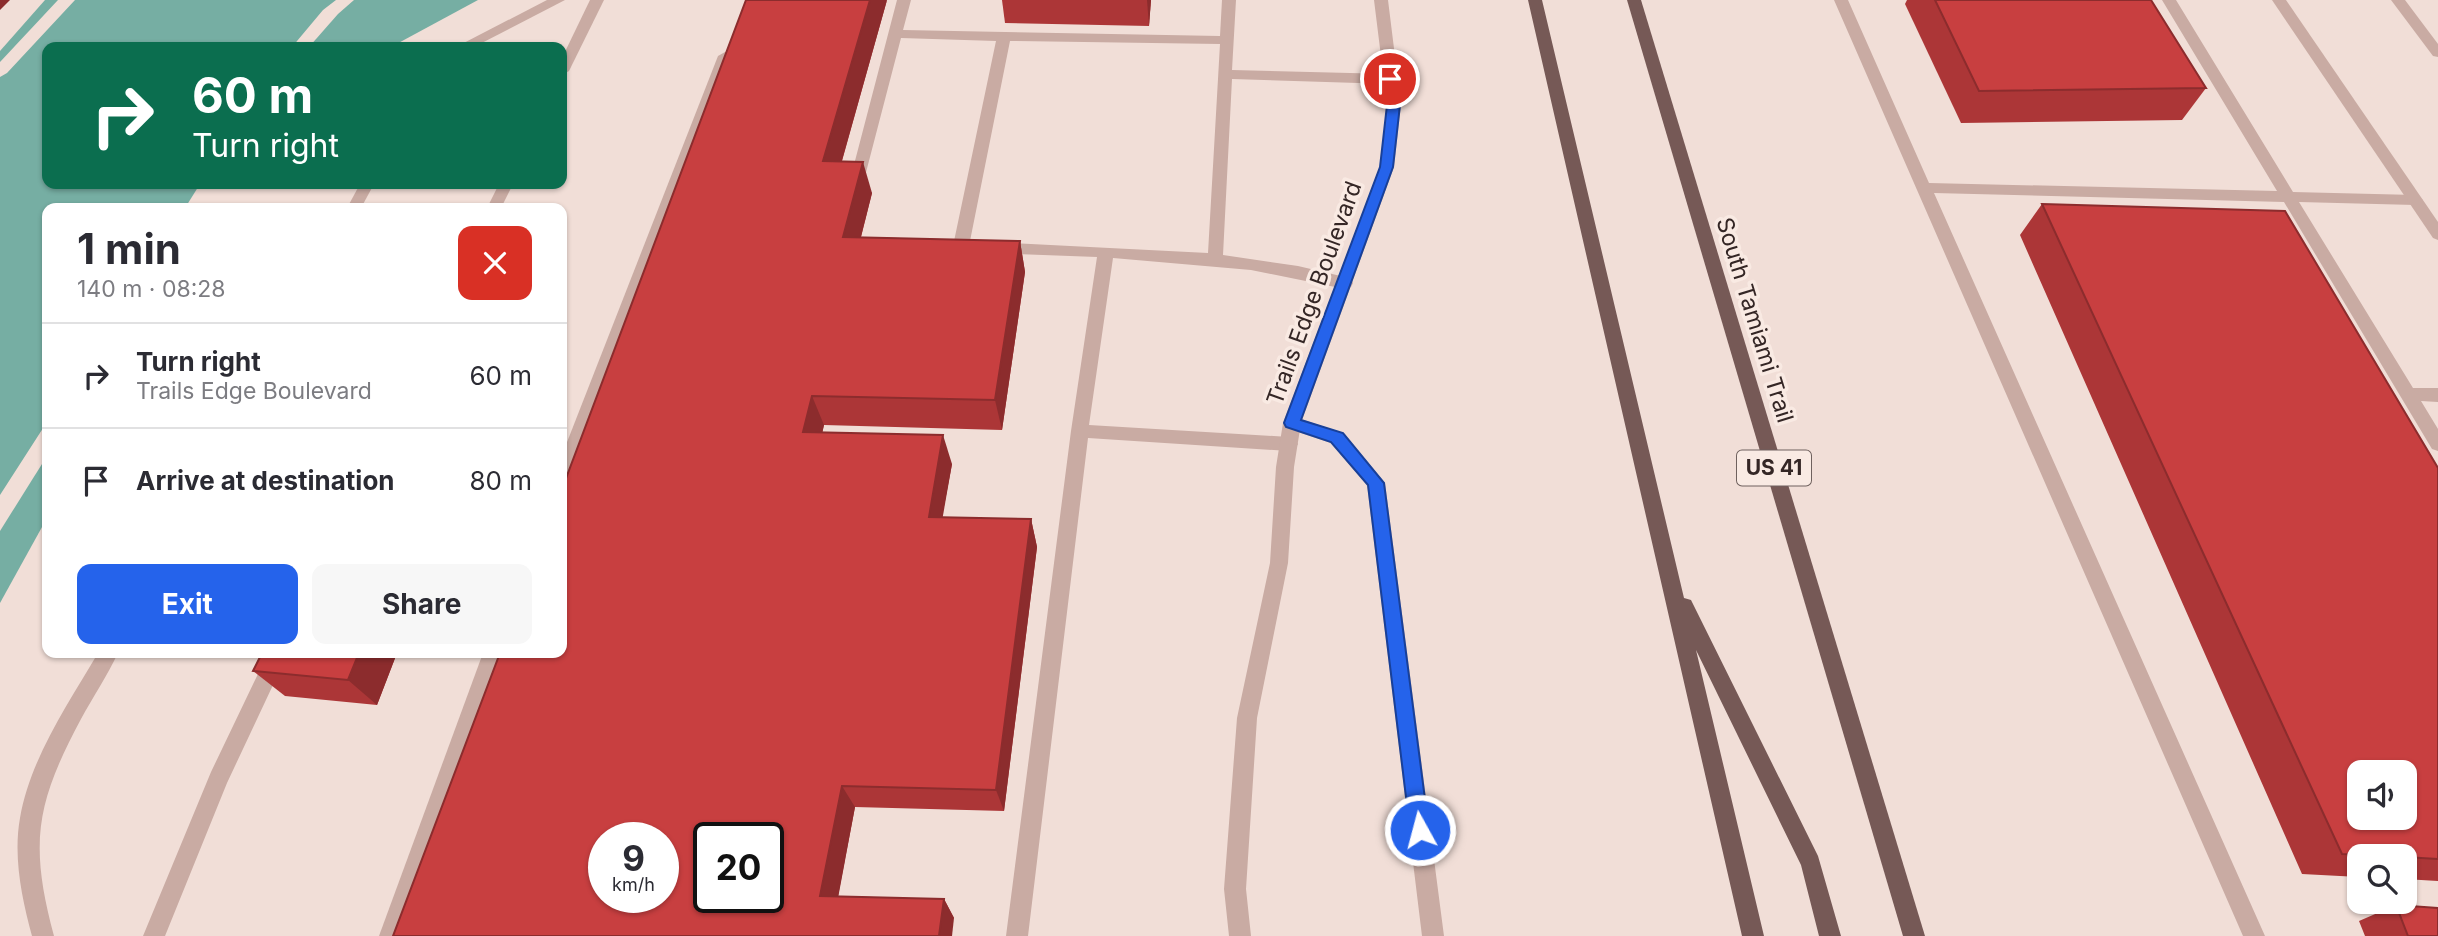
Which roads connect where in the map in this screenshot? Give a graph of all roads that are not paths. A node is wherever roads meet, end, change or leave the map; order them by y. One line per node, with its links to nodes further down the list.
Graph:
1 (558, 0): 16 (street)
2 (597, 0): 18 (street)
3 (904, 0): 12 (street)
4 (1229, 0): 15 (street)
5 (1381, 0): 20 (street, Trails Edge Boulevard)
6 (1535, 0): 36 (main road)
7 (1634, 0): 48 (main road, South Tamiami Trail / US 41)
8 (1841, 0): 22 (street)
9 (2169, 0): 23 (street)
10 (2279, 0): 24 (street)
11 (2398, 0): 17 (street)
12 (895, 34): 14 (street); 21 (street)
13 (733, 37): 35 (street)
14 (1003, 37): 15 (street); 26 (street)
15 (1227, 40): 19 (street)
16 (473, 42)
17 (2438, 54)
18 (567, 61)
19 (1225, 74): 20 (street); 27 (street)
20 (1390, 79): 28 (street, Trails Edge Boulevard)
21 (857, 180)
22 (1925, 188): 23 (street); 49 (street)
23 (2288, 197): 24 (street); 29 (street)
24 (2415, 200): 25 (street)
25 (2438, 234)
26 (1106, 252): 27 (street); 32 (street)
27 (1215, 260): 28 (street)
28 (1345, 283): 31 (street, Trails Edge Boulevard)
29 (2407, 394): 30 (street); 34 (street)
30 (2438, 395)
31 (1292, 423): 33 (street, Trails Edge Boulevard); 45 (street)
32 (1080, 431): 33 (street); 43 (street)
33 (1289, 444): 44 (street, Trails Edge Boulevard)
34 (2438, 444)
35 (567, 464)
36 (1670, 577): 46 (main road); 47 (main road)
37 (105, 658): 40 (street)
38 (276, 658): 41 (street)
39 (491, 658): 42 (street)
40 (43, 936)
41 (155, 936)
42 (390, 936)
43 (1017, 936)
44 (1240, 936)
45 (1433, 936)
46 (1752, 936)
47 (1830, 936)
48 (1914, 936)
49 (2255, 936)

